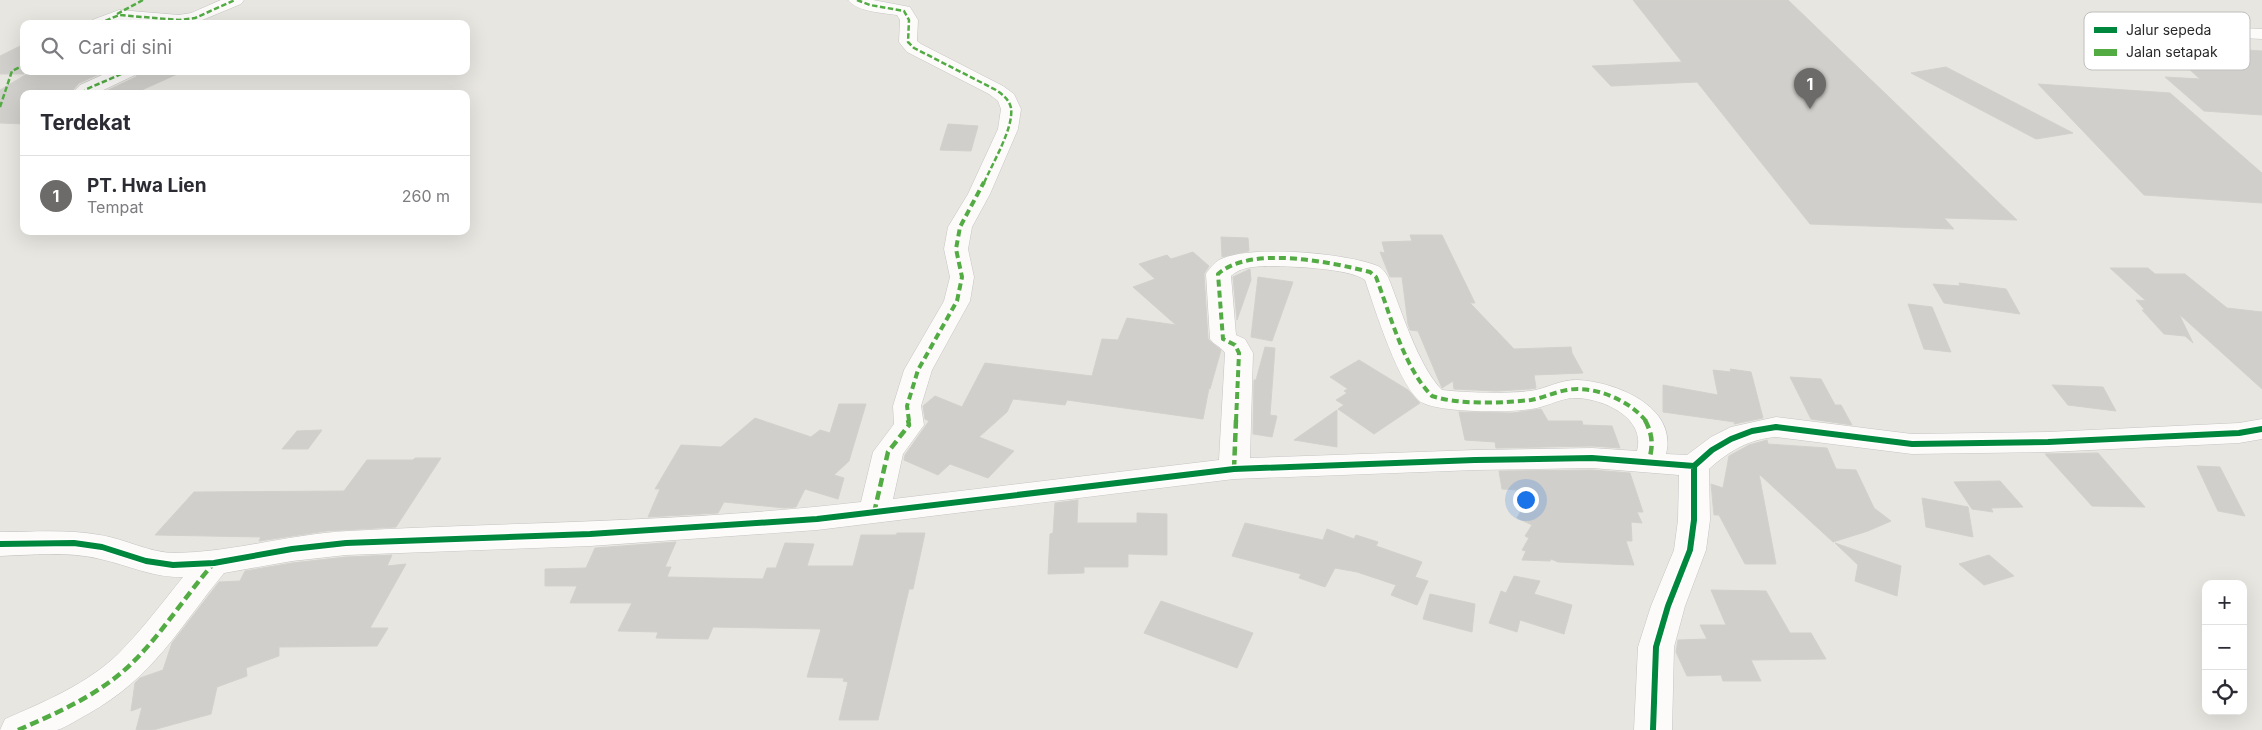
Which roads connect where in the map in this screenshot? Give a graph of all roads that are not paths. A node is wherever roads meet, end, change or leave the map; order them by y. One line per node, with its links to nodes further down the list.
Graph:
1 (143, 0): 4 (street)
2 (235, 0): 4 (street)
3 (857, 0): 11 (street)
4 (106, 20)
5 (119, 75): 6 (street)
6 (87, 90)
7 (2262, 429): 9 (street)
8 (1649, 461): 9 (street); 10 (street); 10 (street)
9 (1694, 466): 15 (street)
10 (1234, 469): 11 (street)
11 (874, 513): 13 (street)
12 (0, 544): 13 (street)
13 (214, 563): 14 (street)
14 (18, 730)
15 (1653, 730)

